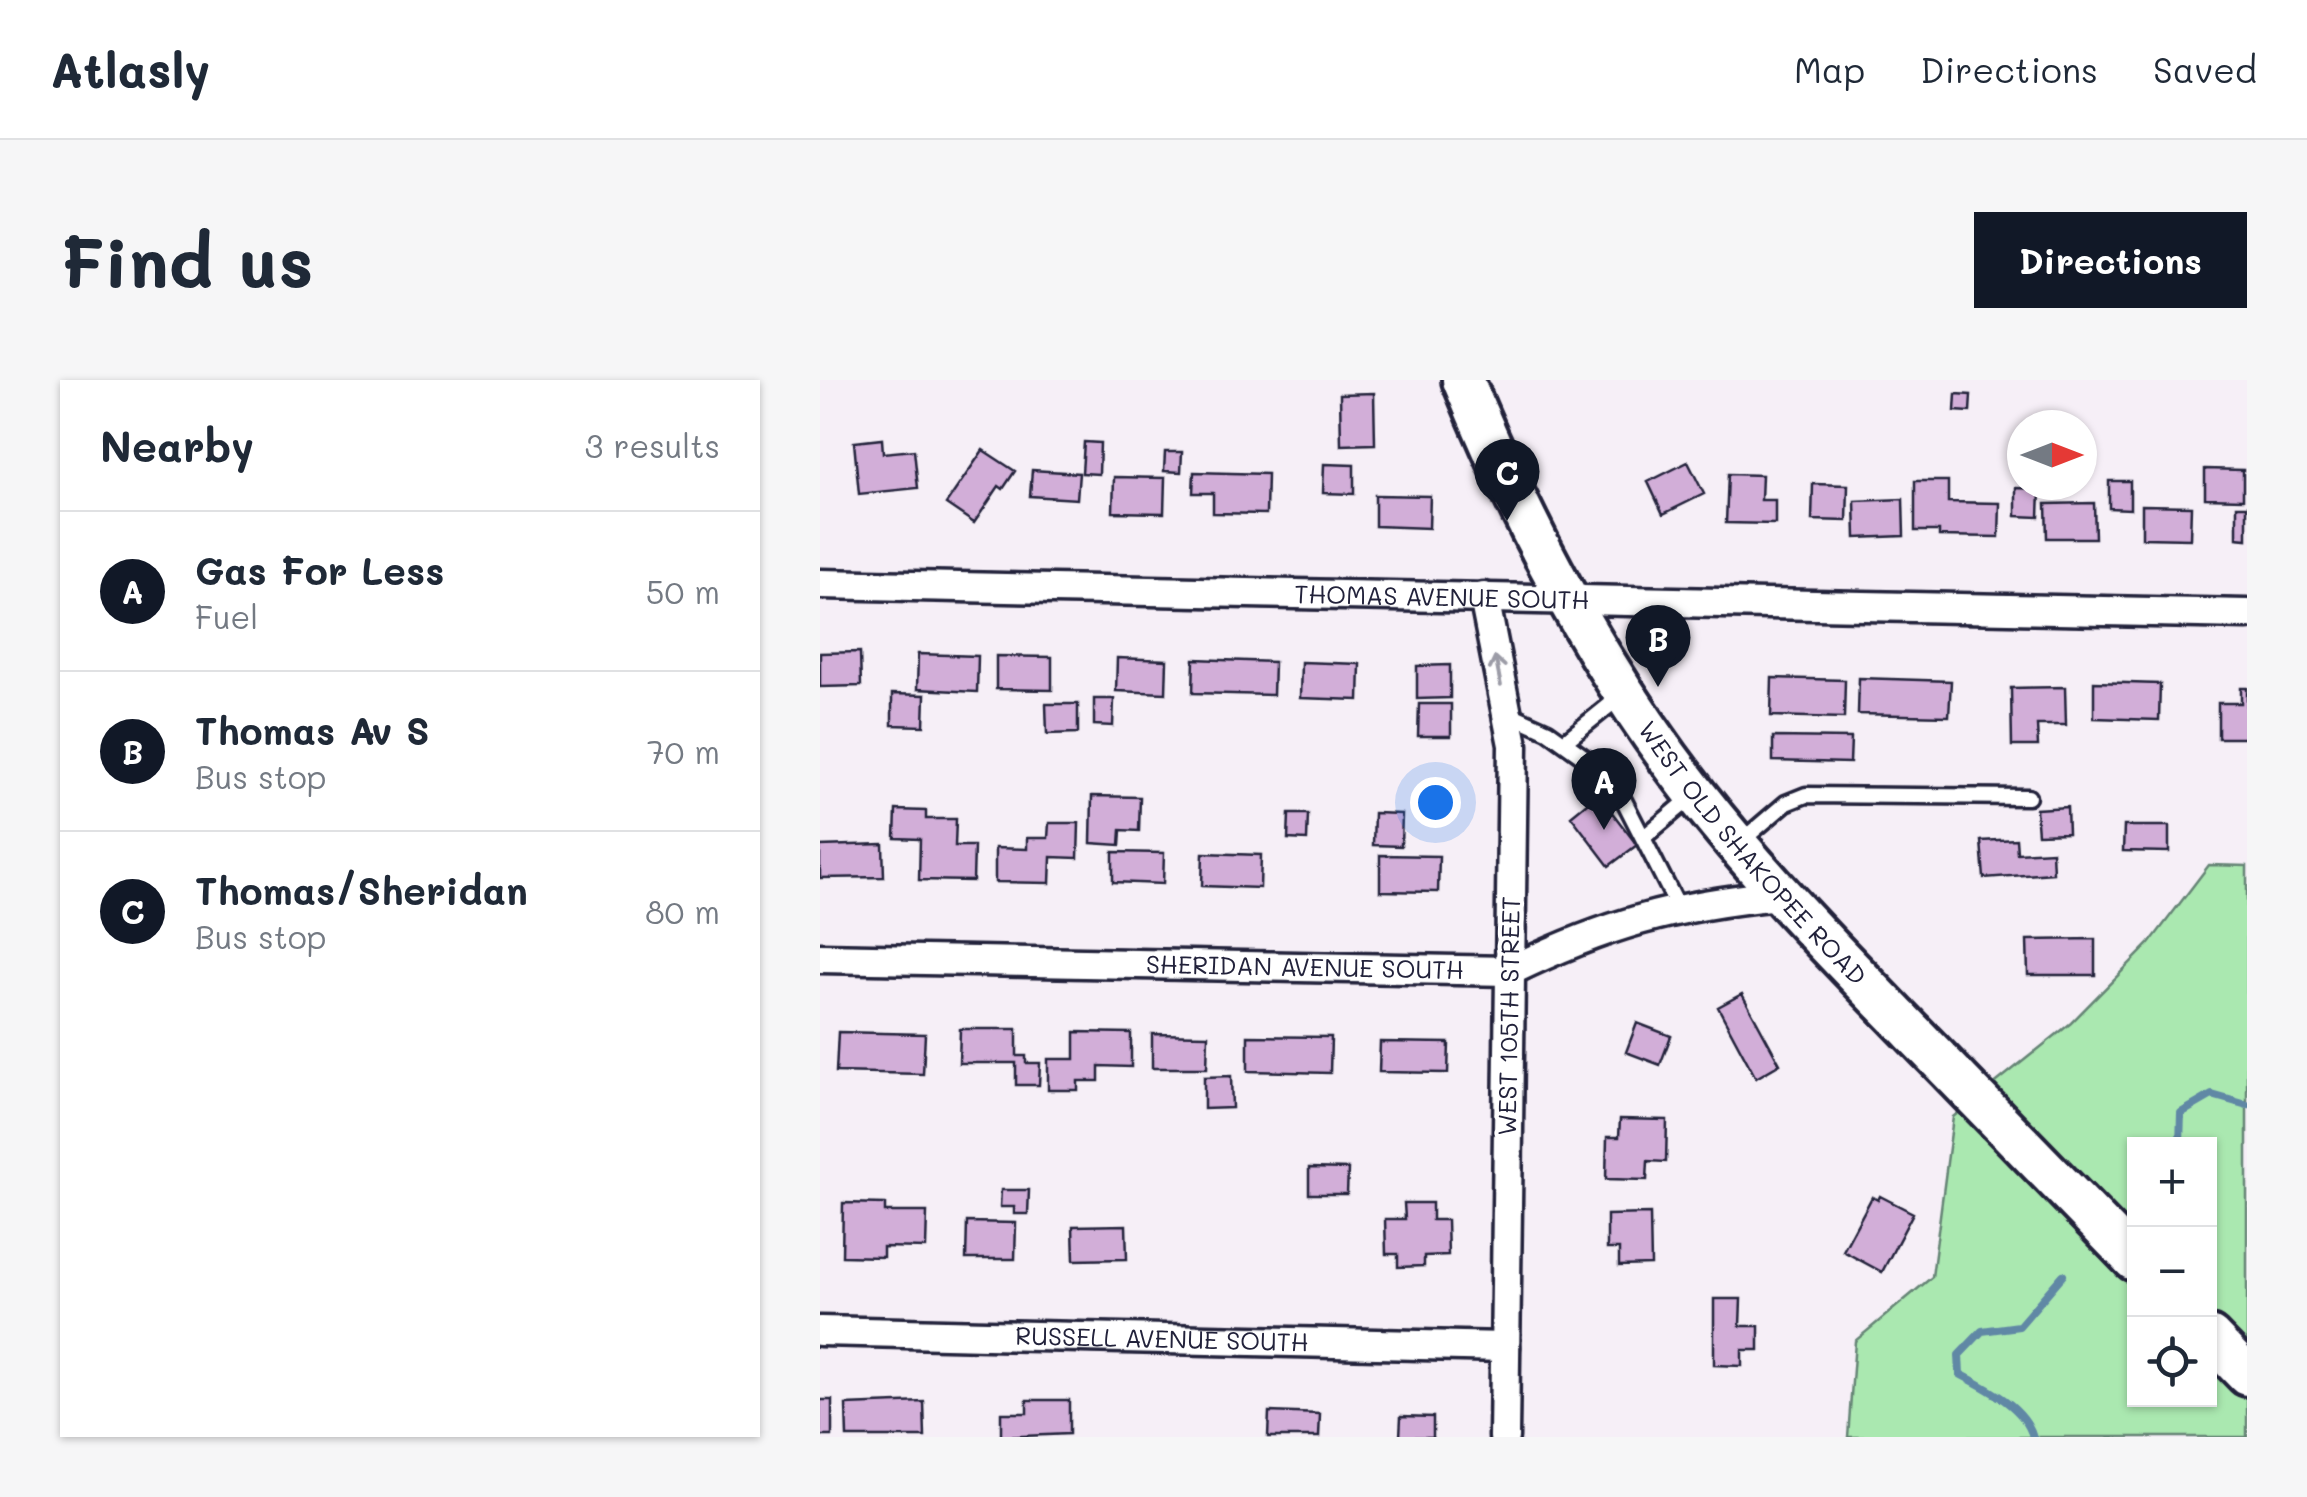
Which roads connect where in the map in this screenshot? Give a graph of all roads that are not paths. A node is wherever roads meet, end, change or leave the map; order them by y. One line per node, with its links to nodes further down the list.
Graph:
1 (1463, 380): 4 (main road, WEST OLD SHAKOPEE ROAD)
2 (820, 584): 3 (street, THOMAS AVENUE SOUTH)
3 (1484, 597): 4 (street, THOMAS AVENUE SOUTH); 7 (street, WEST 105TH STREET, one-way to 3)
4 (1566, 599): 5 (street, THOMAS AVENUE SOUTH); 6 (main road, WEST OLD SHAKOPEE ROAD)
5 (2247, 614)
6 (1624, 694): 8 (lane); 9 (main road, WEST OLD SHAKOPEE ROAD)
7 (1506, 712): 8 (lane); 16 (street, WEST 105TH STREET)
8 (1564, 742): 11 (lane)
9 (1696, 794): 11 (lane); 12 (main road, WEST OLD SHAKOPEE ROAD)
10 (2028, 797): 12 (lane)
11 (1643, 838): 14 (lane)
12 (1738, 845): 13 (main road, WEST OLD SHAKOPEE ROAD)
13 (1779, 895): 14 (street, SHERIDAN AVENUE SOUTH); 17 (main road, WEST OLD SHAKOPEE ROAD)
14 (1679, 909): 16 (street, SHERIDAN AVENUE SOUTH)
15 (820, 958): 16 (street, SHERIDAN AVENUE SOUTH)
16 (1510, 971): 20 (street, WEST 105TH STREET)
17 (2127, 1253)
18 (820, 1331): 20 (street, RUSSELL AVENUE SOUTH)
19 (2217, 1344): 21 (main road)
20 (1505, 1347): 22 (street, WEST 105TH STREET)
21 (2247, 1375)
22 (1504, 1437)

